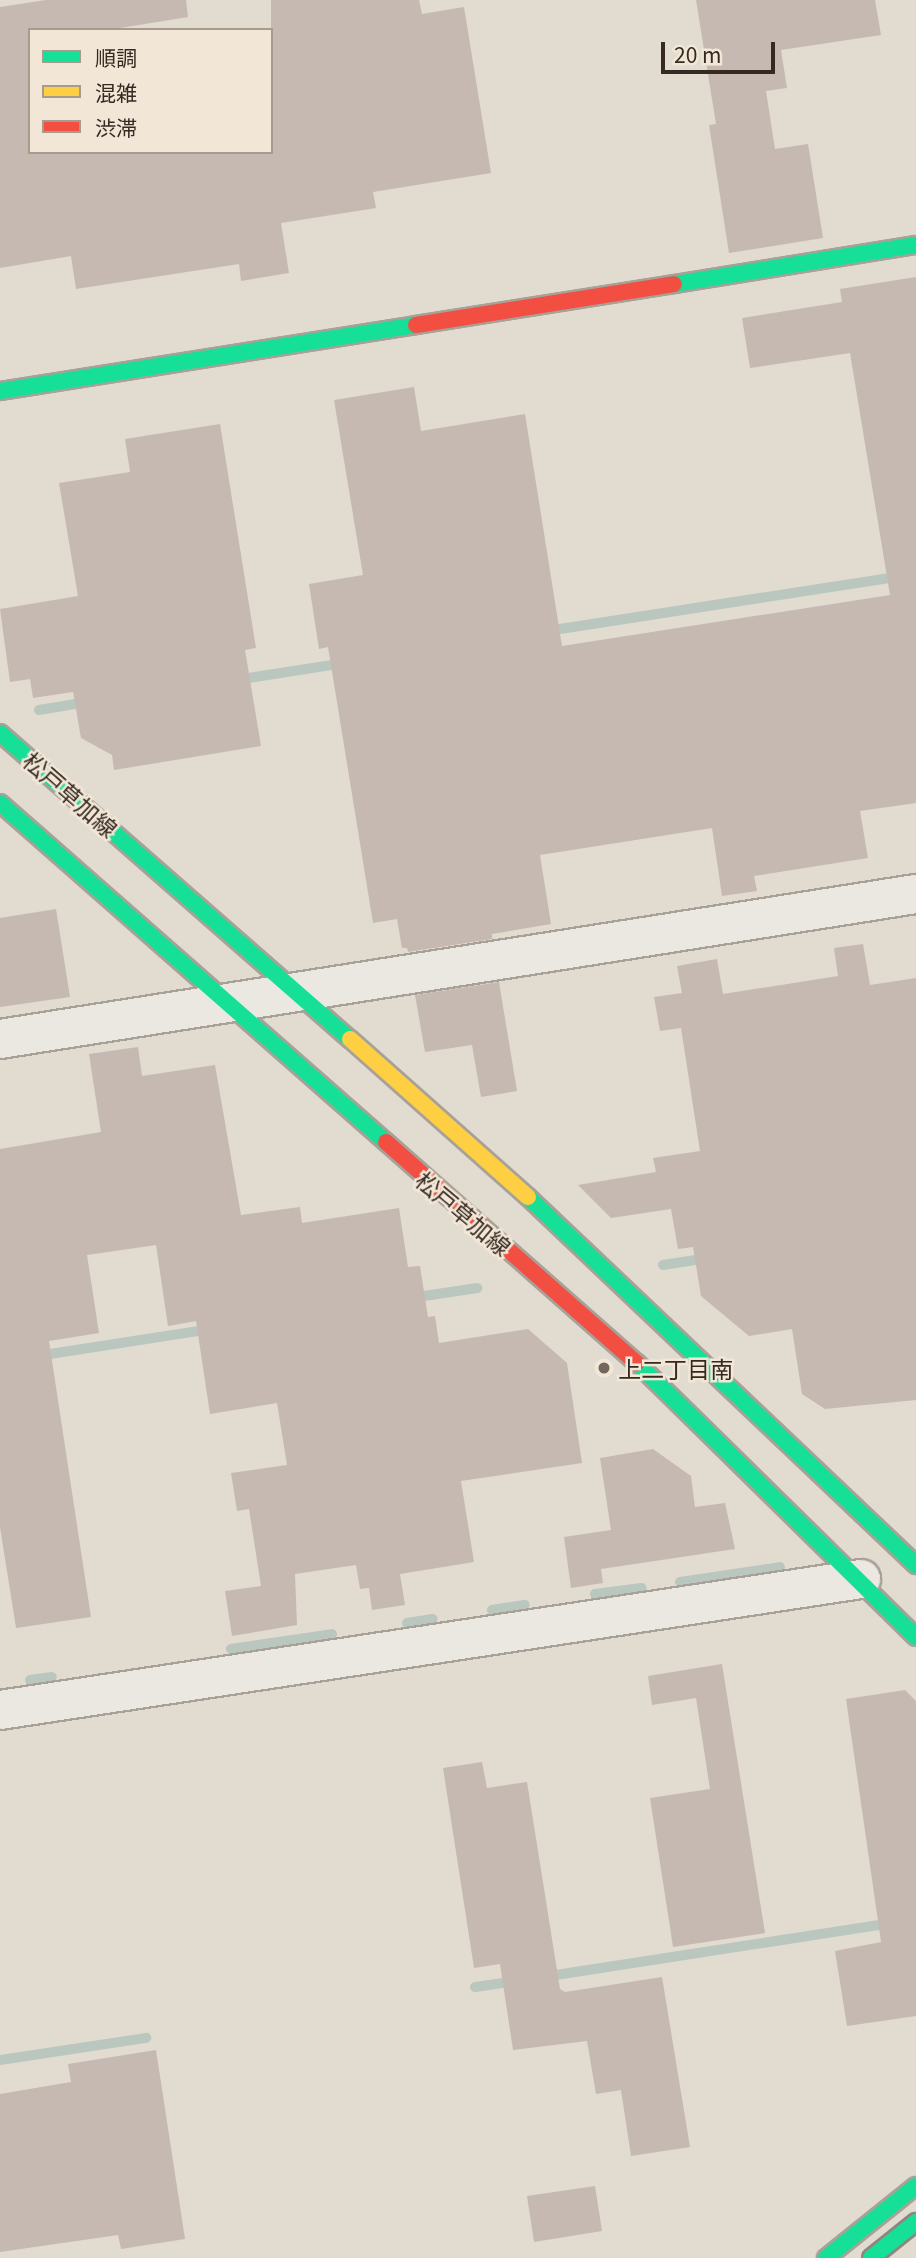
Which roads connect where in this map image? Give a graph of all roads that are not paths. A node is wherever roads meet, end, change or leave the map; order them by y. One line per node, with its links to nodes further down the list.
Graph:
1 (916, 245): 2 (main road)
2 (0, 391)
3 (0, 733): 6 (main road, 松戸草加線)
4 (0, 803): 7 (main road, 松戸草加線)
5 (916, 894): 6 (street)
6 (303, 993): 7 (street); 9 (main road, 松戸草加線)
7 (227, 1005): 8 (street); 10 (main road, 松戸草加線)
8 (0, 1039)
9 (916, 1565)
10 (861, 1579): 11 (main road, 松戸草加線); 12 (street)
11 (916, 1637)
12 (0, 1710)
13 (916, 2186): 16 (main road)
14 (916, 2222): 18 (main road, bridge)
15 (916, 2231): 17 (main road)
16 (826, 2258)
17 (840, 2258)
18 (871, 2258)

